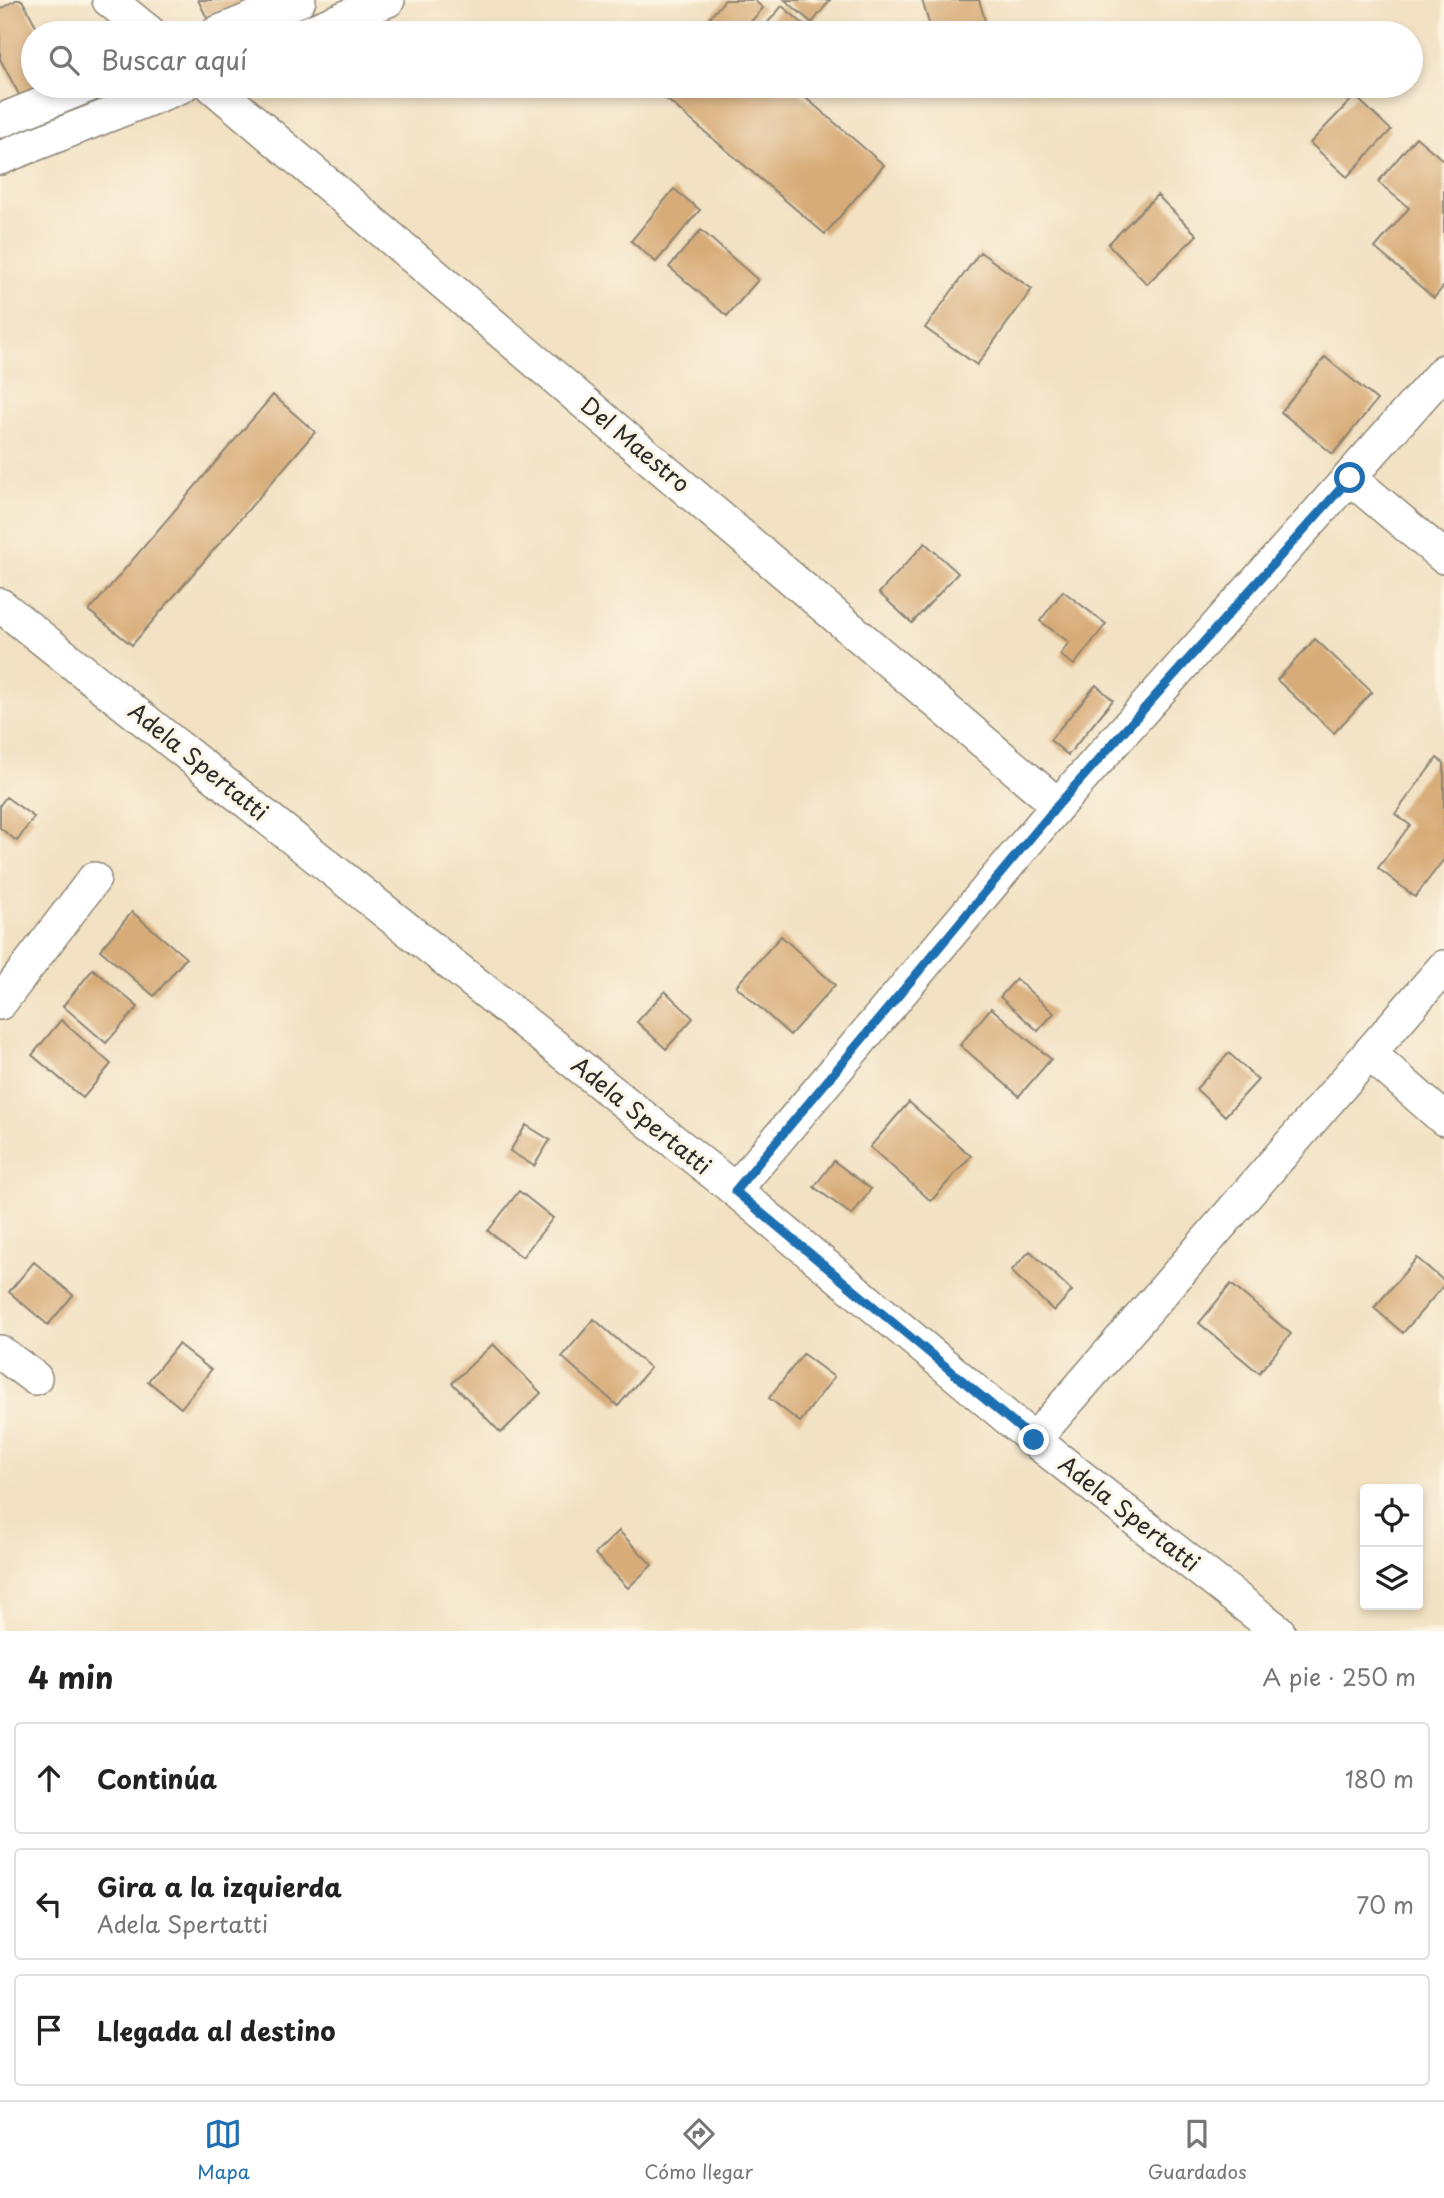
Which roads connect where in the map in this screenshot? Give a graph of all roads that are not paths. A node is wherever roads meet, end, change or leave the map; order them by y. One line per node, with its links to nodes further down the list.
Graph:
1 (110, 0): 4 (street)
2 (299, 0): 5 (street)
3 (388, 0): 6 (street)
4 (135, 21)
5 (247, 21)
6 (338, 21)
7 (57, 98): 10 (street)
8 (152, 98): 11 (street)
9 (226, 98): 16 (street, Del Maestro)
10 (0, 121)
11 (0, 158)
12 (1444, 371): 13 (street)
13 (1350, 478): 14 (street); 16 (street)
14 (1444, 557)
15 (0, 605): 22 (street, Adela Spertatti)
16 (1058, 805): 22 (street)
17 (94, 879): 19 (street)
18 (1444, 967): 20 (street)
19 (0, 1003)
20 (1369, 1054): 21 (street); 25 (street)
21 (1444, 1119)
22 (735, 1191): 25 (street, Adela Spertatti)
23 (0, 1352): 24 (street)
24 (35, 1378)
25 (1034, 1440): 26 (street, Adela Spertatti)
26 (1278, 1631)

